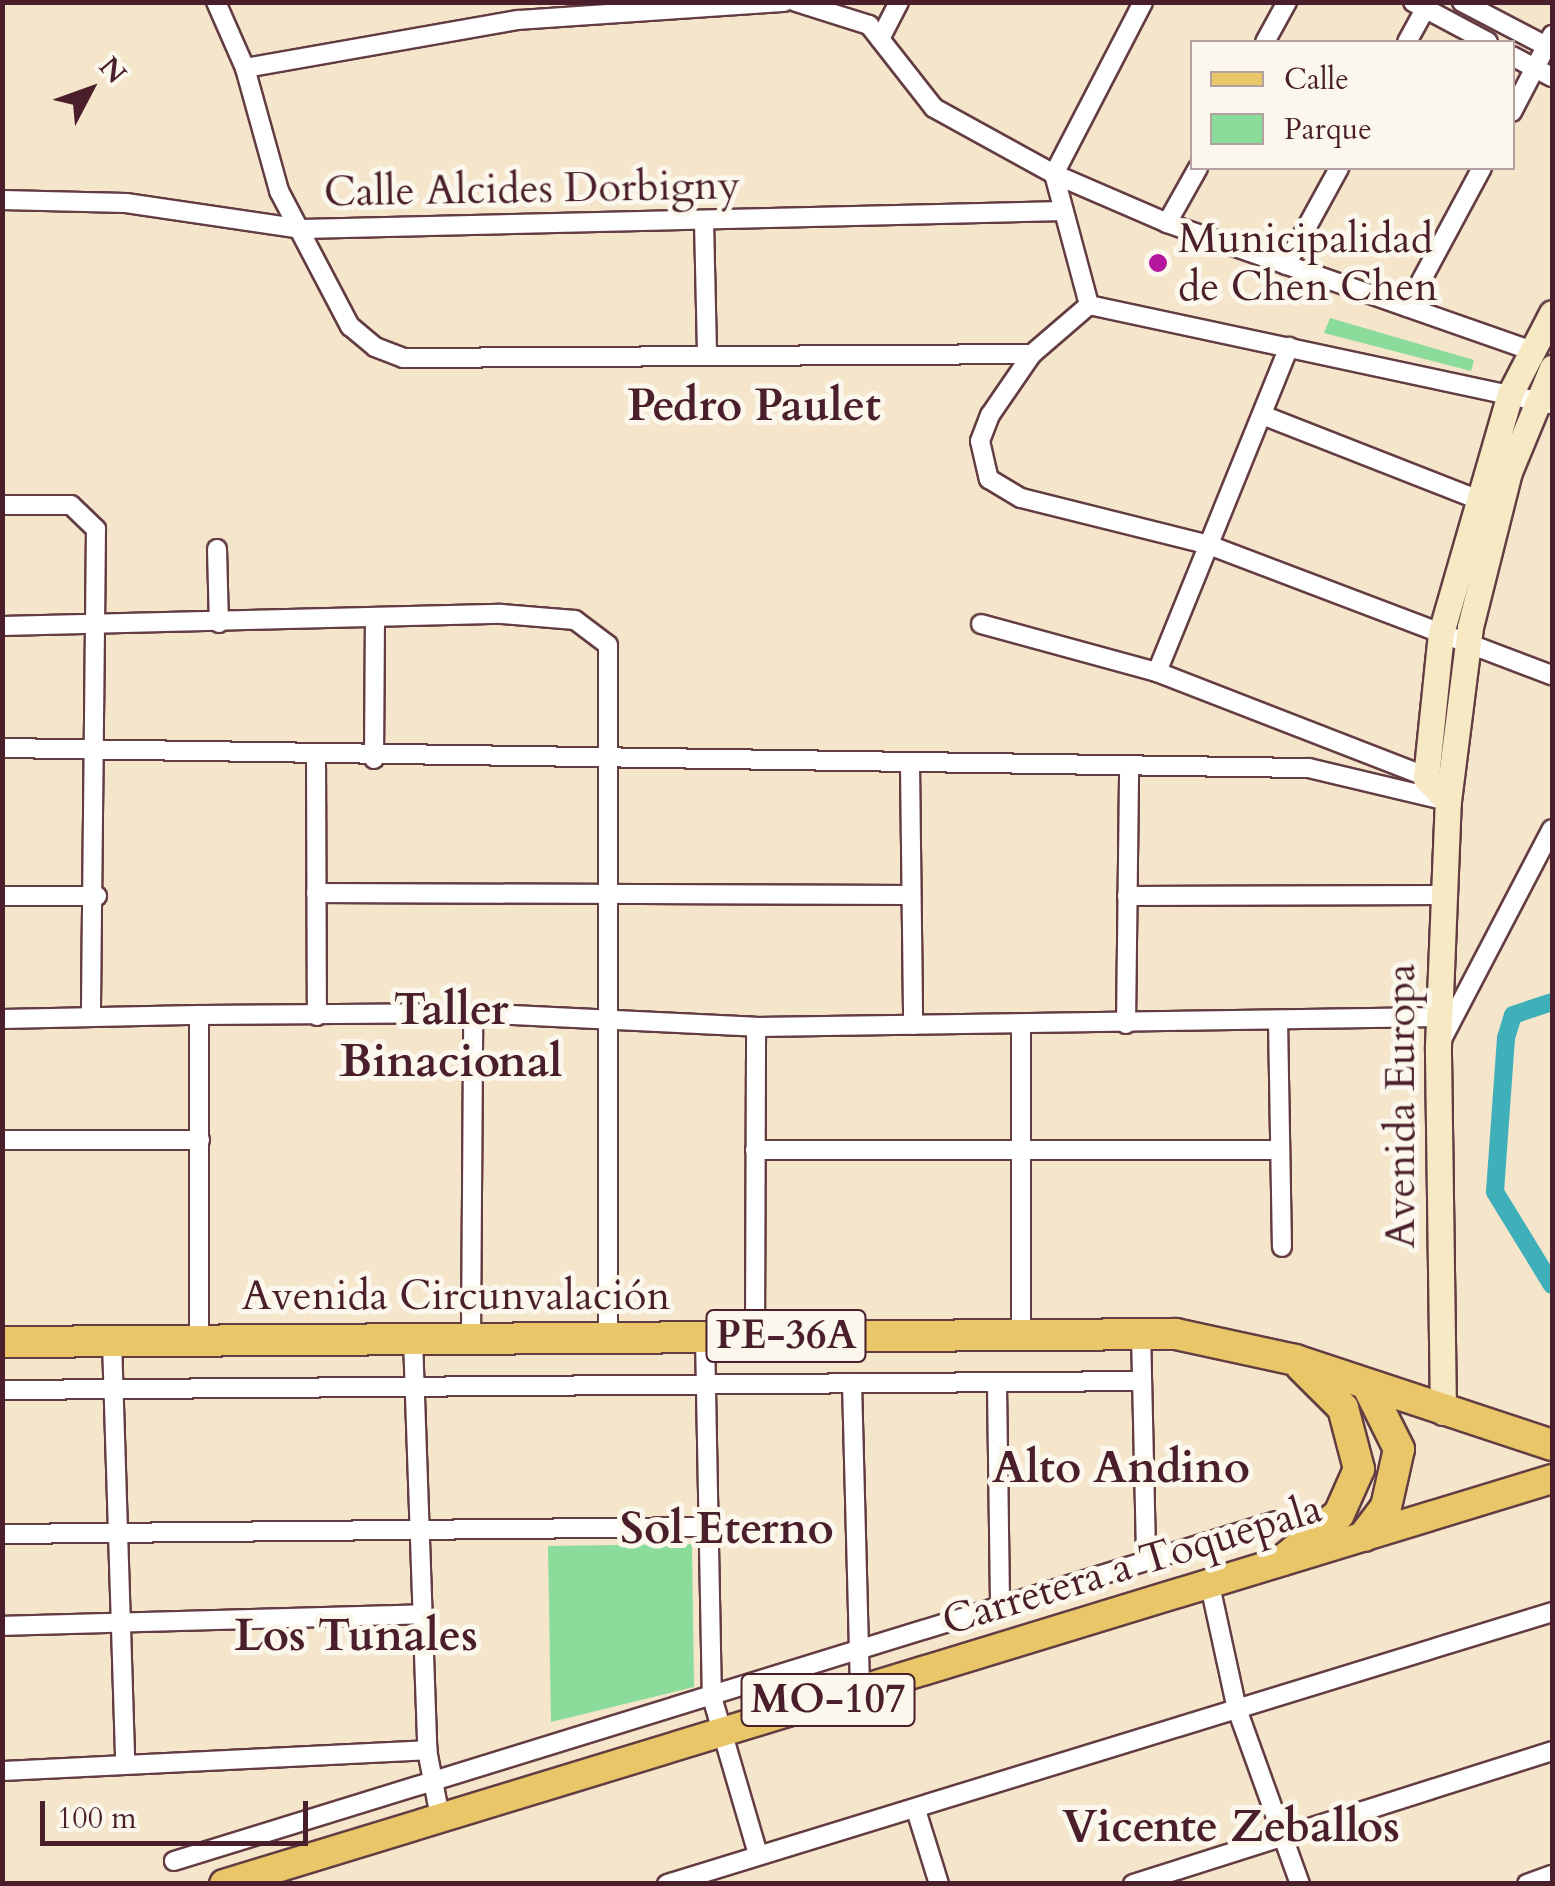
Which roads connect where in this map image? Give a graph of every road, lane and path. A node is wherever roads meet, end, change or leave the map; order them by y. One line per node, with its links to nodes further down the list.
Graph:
1 (216, 2): 15 (street)
2 (784, 2): 15 (street)
3 (796, 2): 9 (street)
4 (900, 2): 9 (street)
5 (1143, 2): 21 (street)
6 (1287, 2): 10 (street)
7 (1462, 2): 13 (street)
8 (1423, 5): 11 (street); 12 (street)
9 (880, 39): 21 (street)
10 (1267, 40)
11 (1408, 40)
12 (1484, 40)
13 (1550, 44): 16 (street)
14 (1515, 58): 16 (street)
15 (246, 68): 26 (street)
16 (1544, 73): 17 (street)
17 (1515, 108)
18 (1197, 170): 25 (street)
19 (1338, 170): 27 (street)
20 (1481, 170): 29 (street)
21 (1054, 174): 23 (street); 25 (street)
22 (2, 200): 26 (street, Calle Alcides Dorbigny)
23 (1064, 211): 24 (street, Calle Alcides Dorbigny); 28 (street)
24 (704, 221): 26 (street, Calle Alcides Dorbigny); 32 (street)
25 (1167, 224): 27 (street)
26 (302, 229): 32 (street)
27 (1286, 266): 29 (street)
28 (1089, 305): 31 (street); 33 (street)
29 (1407, 307): 34 (street)
30 (1552, 313): 34 (main road, Avenida Europa)
31 (1290, 346): 35 (street); 36 (street)
32 (707, 354): 33 (street)
33 (1032, 354): 39 (street)
34 (1542, 360): 35 (main road, Avenida Europa)
35 (1532, 400): 37 (main road, Avenida Europa); 47 (main road, Avenida Europa)
36 (1262, 415): 37 (street); 39 (street)
37 (1476, 499): 46 (main road, Avenida Europa)
38 (2, 505): 45 (street)
39 (1209, 545): 46 (street); 48 (street)
40 (217, 550): 42 (street)
41 (375, 619): 42 (street); 53 (street); 54 (street)
42 (218, 623): 45 (street)
43 (981, 624): 48 (street)
44 (2, 626): 45 (street)
45 (94, 628): 50 (street)
46 (1441, 632): 47 (street); 57 (main road, Avenida Europa)
47 (1468, 642): 49 (street); 57 (main road, Avenida Europa)
48 (1157, 672): 57 (street)
49 (1552, 674)
50 (96, 746): 51 (street); 52 (street); 64 (street)
51 (2, 748)
52 (316, 757): 53 (street); 59 (street)
53 (374, 758): 54 (street)
54 (612, 762): 55 (street); 60 (street)
55 (910, 765): 56 (street); 62 (street)
56 (1129, 766): 57 (street); 65 (street)
57 (1442, 788): 61 (main road, Avenida Europa)
58 (1552, 829): 78 (street)
59 (316, 893): 60 (street); 68 (street)
60 (608, 893): 62 (street); 71 (street)
61 (1442, 894): 65 (street); 70 (main road, Avenida Europa)
62 (911, 895): 76 (street)
63 (2, 896): 64 (street)
64 (97, 896): 69 (street)
65 (1127, 896): 75 (street)
66 (472, 1013): 68 (street); 71 (street); 90 (street)
67 (199, 1015): 68 (street); 69 (street); 80 (street)
68 (318, 1016)
69 (91, 1017): 72 (street)
70 (1439, 1017): 73 (street); 78 (main road, Avenida Europa)
71 (602, 1018): 77 (street); 88 (street)
72 (2, 1019)
73 (1278, 1020): 75 (street); 83 (street)
74 (1021, 1024): 75 (street); 76 (street); 82 (street)
75 (1126, 1024)
76 (912, 1025): 77 (street)
77 (756, 1026): 81 (street)
78 (1438, 1046): 104 (main road, Avenida Europa)
79 (2, 1140): 80 (street)
80 (200, 1140): 92 (street)
81 (755, 1150): 82 (street); 87 (street)
82 (1021, 1150): 83 (street); 86 (street)
83 (1277, 1150): 84 (street)
84 (1282, 1247)
85 (1141, 1332): 86 (highway, Avenida Circunvalación / PE-36A); 95 (highway, Avenida Circunvalación / PE-36A); 96 (street)
86 (1021, 1334): 87 (highway, Avenida Circunvalación / PE-36A)
87 (754, 1336): 89 (highway, Avenida Circunvalación / PE-36A)
88 (608, 1337): 89 (highway, Avenida Circunvalación / PE-36A); 90 (highway, Avenida Circunvalación / PE-36A)
89 (705, 1337): 98 (street)
90 (472, 1338): 91 (highway, Avenida Circunvalación / PE-36A)
91 (412, 1339): 92 (highway, Avenida Circunvalación / PE-36A); 99 (street)
92 (199, 1340): 93 (highway, Avenida Circunvalación / PE-36A)
93 (112, 1341): 94 (highway, Avenida Circunvalación / PE-36A); 102 (street)
94 (2, 1342)
95 (1295, 1360): 101 (highway, Avenida Circunvalación / PE-36A); 114 (highway)
96 (1142, 1381): 100 (street); 113 (street)
97 (852, 1383): 98 (street); 100 (street); 121 (street)
98 (704, 1384): 99 (street); 108 (street)
99 (414, 1386): 102 (street); 109 (street)
100 (997, 1386): 116 (street)
101 (1366, 1386): 104 (highway, Avenida Circunvalación / PE-36A); 112 (highway)
102 (114, 1388): 103 (street); 111 (street)
103 (2, 1390)
104 (1443, 1412): 105 (highway, Avenida Circunvalación / PE-36A)
105 (1552, 1446)
106 (1552, 1479): 112 (main road, Carretera a Toquepala / MO-107)
107 (1276, 1522): 113 (street)
108 (702, 1527): 109 (street); 123 (street)
109 (422, 1529): 111 (street); 118 (street)
110 (2, 1534): 111 (street)
111 (116, 1534): 120 (street)
112 (1364, 1536): 114 (main road, Carretera a Toquepala / MO-107)
113 (1146, 1560): 116 (street)
114 (1283, 1560): 115 (main road, Carretera a Toquepala / MO-107)
115 (1209, 1581): 122 (main road, Carretera a Toquepala / MO-107); 124 (street)
116 (1000, 1606): 121 (street)
117 (1552, 1612): 124 (street)
118 (424, 1614): 120 (street); 126 (street)
119 (2, 1626): 120 (street)
120 (120, 1626): 128 (street)
121 (855, 1655): 122 (street); 123 (street)
122 (860, 1690): 125 (main road, Carretera a Toquepala / MO-107)
123 (712, 1698): 125 (street); 130 (street)
124 (1237, 1708): 131 (street); 133 (street)
125 (716, 1733): 132 (main road, Carretera a Toquepala / MO-107); 134 (street)
126 (428, 1750): 128 (street); 130 (street)
127 (1552, 1751): 133 (street)
128 (125, 1764): 129 (street)
129 (2, 1771)
130 (433, 1775): 132 (street); 135 (street)
131 (916, 1810): 134 (street); 139 (street)
132 (440, 1816): 137 (main road, Carretera a Toquepala / MO-107)
133 (1282, 1834): 140 (street); 141 (street)
134 (758, 1854): 138 (street)
135 (174, 1861)
136 (1552, 1875): 142 (street)
137 (224, 1884)
138 (666, 1884)
139 (939, 1884)
140 (1133, 1884)
141 (1300, 1884)
142 (1527, 1884)

